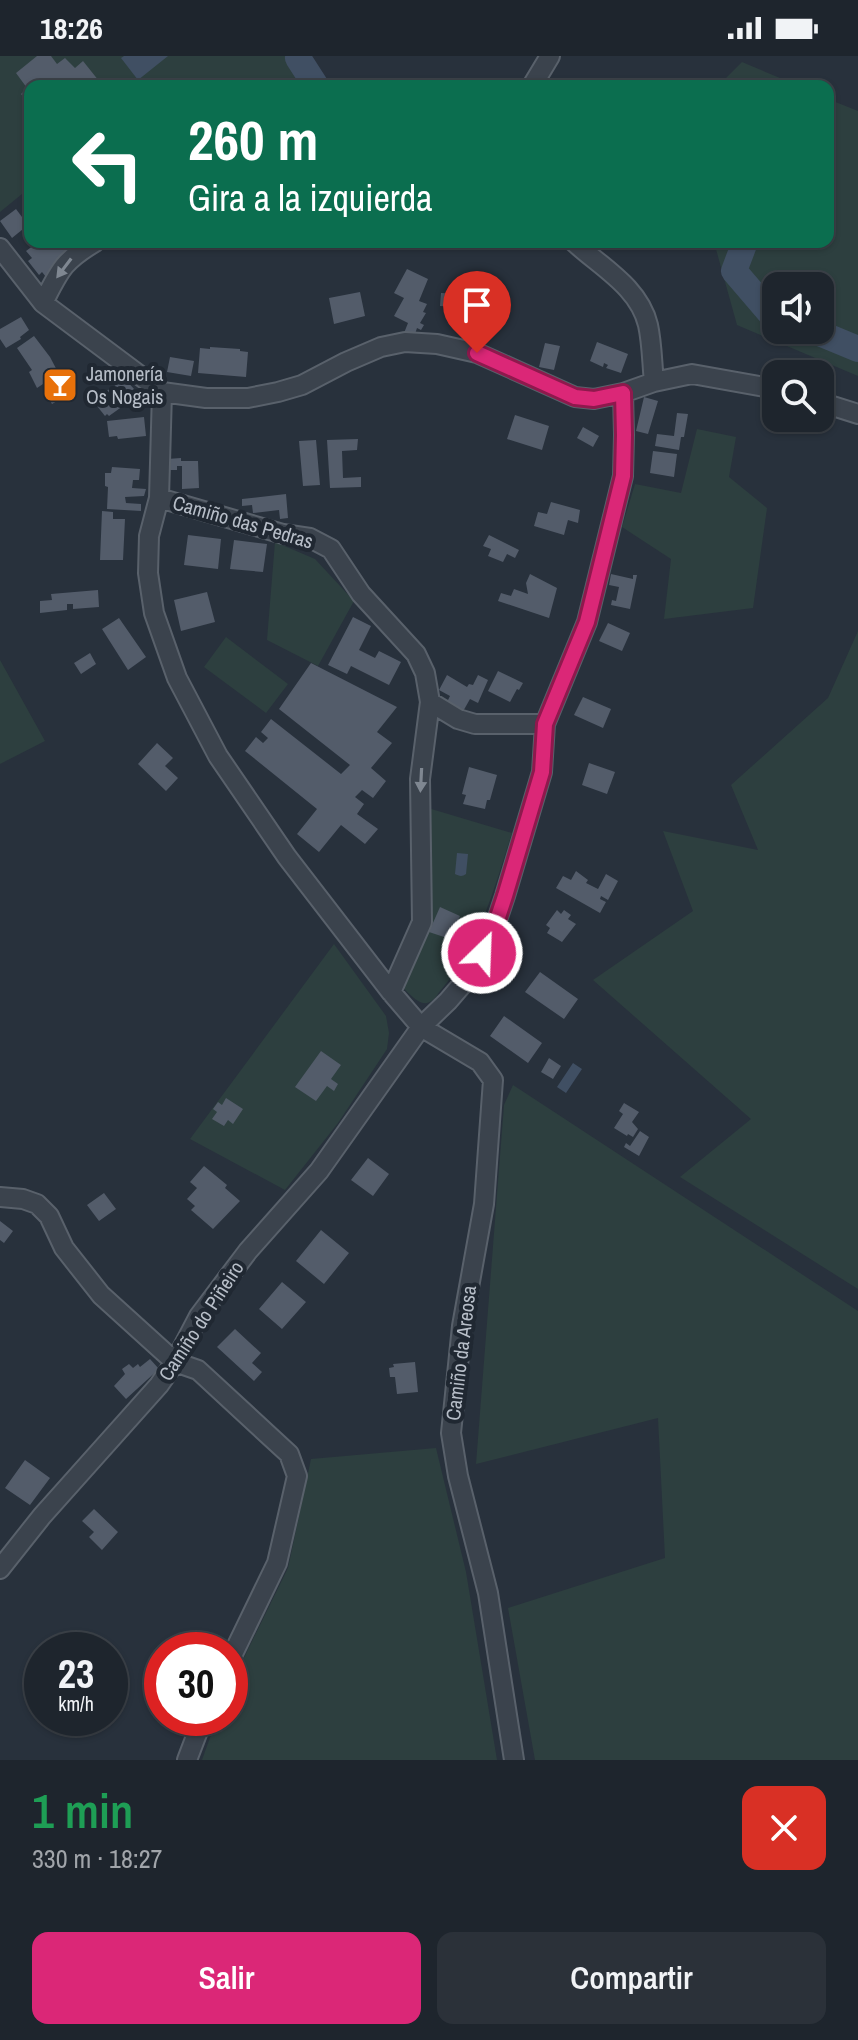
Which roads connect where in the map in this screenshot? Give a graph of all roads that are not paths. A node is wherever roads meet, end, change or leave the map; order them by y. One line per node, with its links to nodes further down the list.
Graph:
1 (550, 56): 2 (street)
2 (536, 80)
3 (0, 248): 6 (street)
4 (85, 248): 6 (street, one-way to 6)
5 (581, 248): 7 (street)
6 (43, 303): 9 (street)
7 (654, 382): 8 (street); 10 (street)
8 (762, 386)
9 (162, 392): 10 (street); 13 (street, Camiño da Areosa)
10 (623, 393): 15 (street, Camiño do Piñeiro)
11 (834, 406): 12 (street)
12 (858, 414)
13 (159, 498): 14 (street, Camiño das Pedras); 16 (street, Camiño da Areosa)
14 (430, 702): 15 (street); 16 (street, one-way to 16)
15 (545, 724): 17 (street, Camiño do Piñeiro)
16 (391, 992): 17 (street, Camiño da Areosa)
17 (421, 1027): 19 (street, Camiño do Piñeiro); 24 (street, Camiño da Areosa)
18 (0, 1197): 19 (street)
19 (175, 1362): 20 (street, Camiño do Piñeiro); 21 (street)
20 (0, 1569)
21 (244, 1632)
22 (196, 1736): 23 (street)
23 (187, 1760)
24 (514, 1760)

